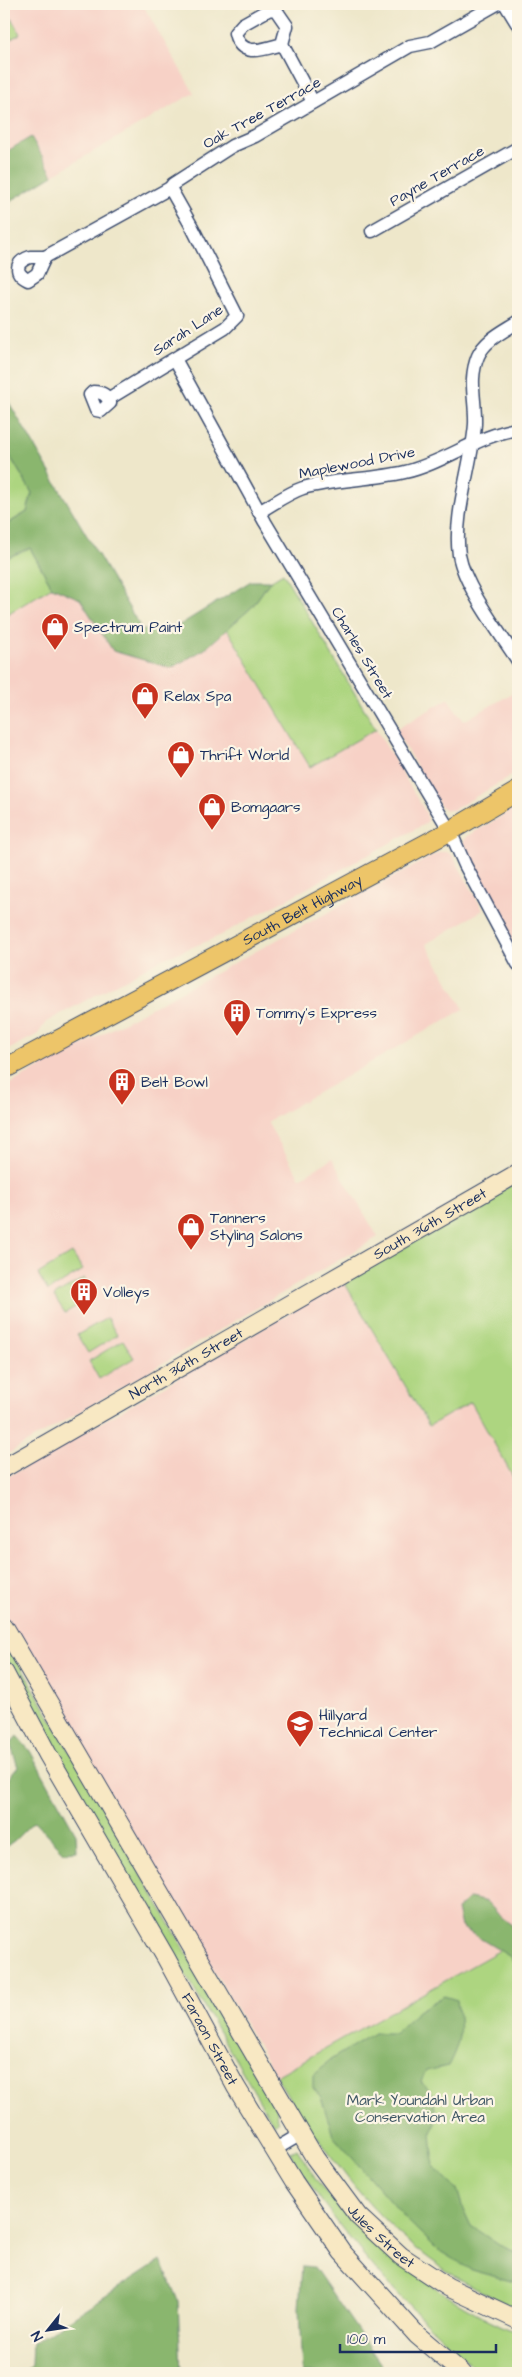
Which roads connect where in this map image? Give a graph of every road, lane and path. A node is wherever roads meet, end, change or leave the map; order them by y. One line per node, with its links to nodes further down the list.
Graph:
1 (497, 4): 5 (street, Oak Tree Terrace)
2 (507, 4): 3 (street)
3 (518, 22)
4 (282, 44): 5 (street)
5 (313, 102): 7 (street, Oak Tree Terrace)
6 (518, 148): 8 (street, Payne Terrace)
7 (170, 188): 9 (street, Oak Tree Terrace); 11 (street, Sarah Lane)
8 (372, 232)
9 (46, 256)
10 (518, 322): 14 (street)
11 (174, 359): 12 (street, Sarah Lane); 15 (street, Charles Street)
12 (108, 399)
13 (518, 428): 14 (street, Maplewood Drive)
14 (471, 445): 15 (street, Maplewood Drive); 16 (street)
15 (259, 512): 18 (street, Charles Street)
16 (518, 661)
17 (518, 791): 18 (main road, South Belt Highway)
18 (450, 831): 19 (street, Charles Street); 20 (main road, South Belt Highway)
19 (518, 964)
20 (4, 1069)
21 (518, 1173): 22 (main road, South 36th Street)
22 (367, 1259): 23 (main road, North 36th Street)
23 (4, 1468)
24 (4, 1626): 26 (main road, Faraon Street)
25 (4, 1672): 27 (main road, Faraon Street)
26 (302, 2134): 27 (street); 28 (main road, Jules Street)
27 (274, 2150): 29 (main road, Faraon Street)
28 (518, 2320)
29 (462, 2373)

